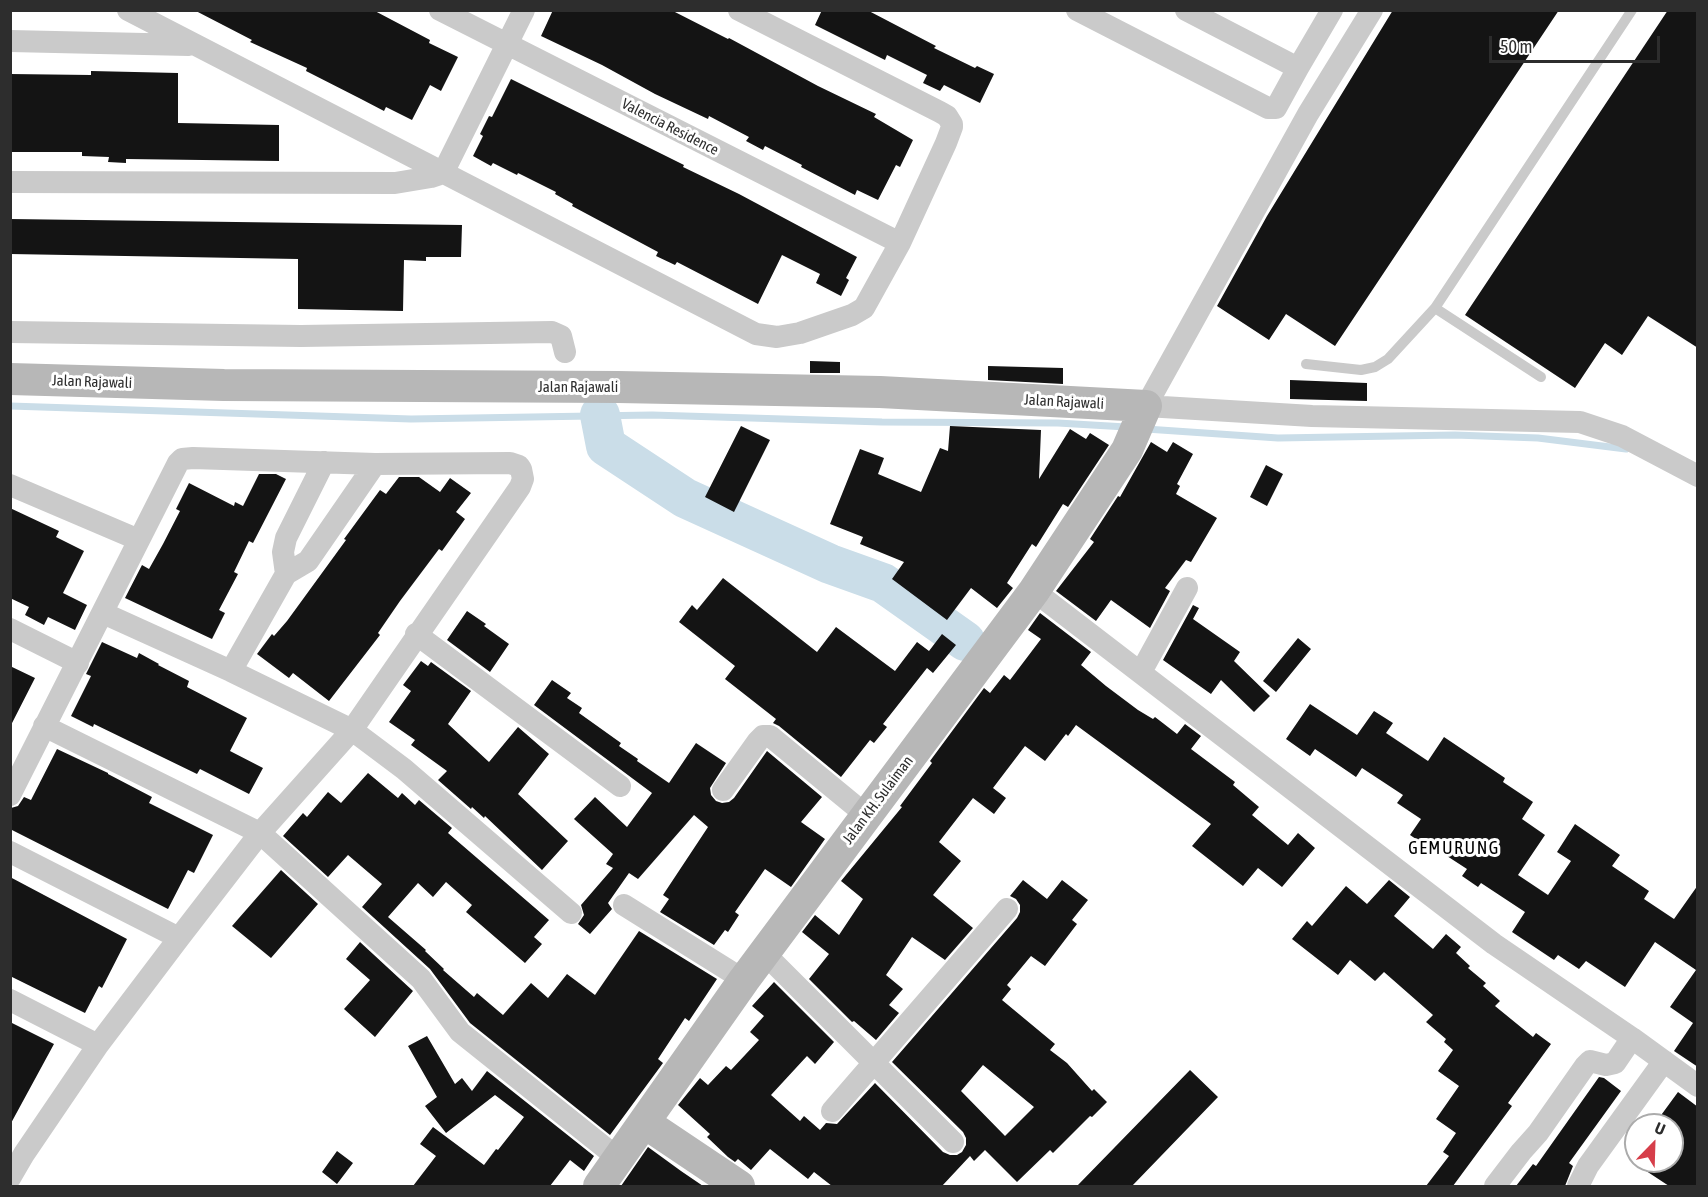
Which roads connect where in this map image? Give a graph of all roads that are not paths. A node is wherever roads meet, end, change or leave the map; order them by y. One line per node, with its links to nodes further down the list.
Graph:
1 (128, 10): 12 (street)
2 (440, 10): 11 (street, Valencia Residence)
3 (524, 10): 11 (street)
4 (739, 10): 16 (street)
5 (1077, 10): 13 (street)
6 (1186, 10): 13 (street)
7 (1332, 10): 13 (street)
8 (1372, 10): 23 (street)
9 (1632, 10): 17 (lane)
10 (10, 41): 12 (street)
11 (507, 45): 14 (street); 16 (street, Valencia Residence)
12 (196, 46): 14 (street)
13 (1298, 68)
14 (443, 173): 15 (street); 16 (street)
15 (10, 182)
16 (900, 243)
17 (1435, 308): 20 (lane); 21 (lane)
18 (10, 332): 19 (street)
19 (565, 351)
20 (1306, 364)
21 (1541, 377)
22 (10, 379): 23 (street, Jalan Rajawali)
23 (1139, 422): 26 (street); 31 (street, Jalan KH. Sulaiman)
24 (324, 462): 25 (street); 28 (street); 29 (street)
25 (375, 464): 29 (street); 34 (street)
26 (1698, 476)
27 (10, 485): 28 (street)
28 (139, 540): 32 (street)
29 (286, 574): 36 (street)
30 (1187, 588): 37 (street)
31 (1034, 591): 37 (street); 43 (street, Jalan KH. Sulaiman)
32 (102, 613): 35 (street); 36 (street)
33 (10, 629): 35 (street)
34 (416, 634): 39 (street); 41 (street)
35 (78, 663): 38 (street)
36 (231, 671): 39 (street)
37 (1141, 672): 53 (street)
38 (44, 726): 40 (street); 44 (street)
39 (352, 730): 44 (street); 48 (street)
40 (14, 782)
41 (620, 786)
42 (723, 790): 43 (street)
43 (866, 815): 50 (street, Jalan KH. Sulaiman)
44 (260, 833): 49 (street); 62 (street)
45 (10, 852): 49 (street)
46 (624, 905): 51 (street)
47 (1007, 909): 56 (street)
48 (571, 913)
49 (179, 938): 54 (street)
50 (764, 953): 51 (street, Jalan KH. Sulaiman); 56 (street)
51 (744, 980): 59 (street, Jalan KH. Sulaiman)
52 (10, 1000): 54 (street)
53 (1632, 1038): 55 (street); 66 (street)
54 (98, 1045): 61 (street)
55 (1664, 1061): 57 (street); 67 (street)
56 (874, 1063): 58 (street); 60 (street)
57 (1698, 1086)
58 (832, 1111)
59 (645, 1123): 62 (street, Jalan KH. Sulaiman); 65 (street)
60 (953, 1142)
61 (17, 1150): 63 (street)
62 (619, 1159): 64 (street, Jalan KH. Sulaiman)
63 (10, 1178)
64 (599, 1186)
65 (739, 1186)
66 (1495, 1186)
67 (1578, 1186)

